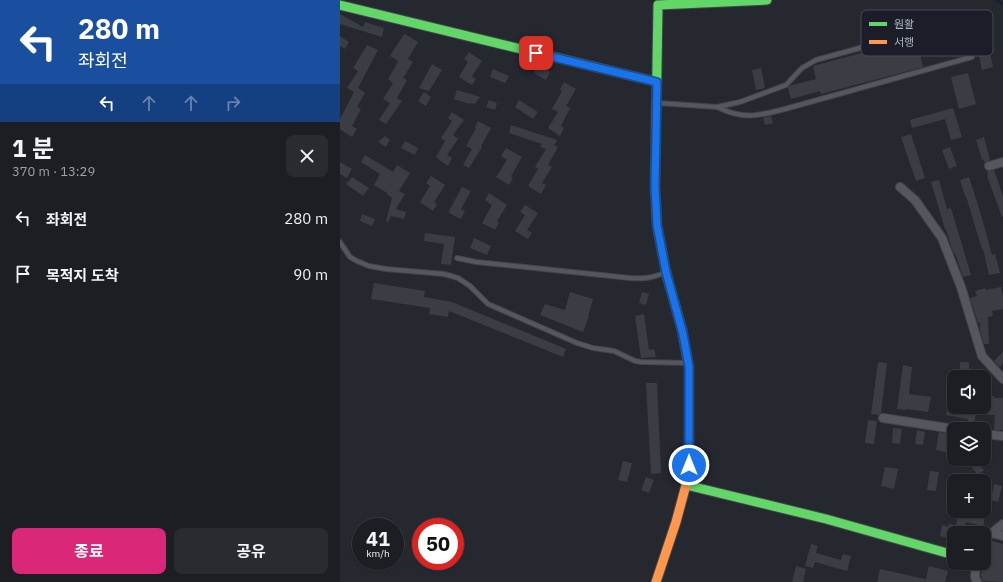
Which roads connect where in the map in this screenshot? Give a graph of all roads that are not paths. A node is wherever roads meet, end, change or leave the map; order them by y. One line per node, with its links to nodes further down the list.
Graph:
1 (768, 0): 2 (main road)
2 (658, 2): 6 (main road)
3 (340, 5): 6 (main road)
4 (861, 48): 8 (lane)
5 (972, 56): 8 (lane)
6 (657, 82): 7 (main road)
7 (657, 102): 8 (lane); 14 (main road)
8 (717, 107)
9 (1003, 162): 10 (street)
10 (989, 166)
11 (900, 187): 16 (street)
12 (340, 242): 15 (lane)
13 (456, 258): 14 (lane)
14 (666, 272): 15 (main road)
15 (688, 363): 21 (main road)
16 (1003, 379)
17 (883, 418): 18 (street)
18 (947, 428)
19 (991, 435): 20 (street)
20 (1003, 436)
21 (686, 485): 25 (main road); 27 (main road)
22 (1003, 524): 23 (street)
23 (992, 533): 24 (street)
24 (1003, 536)
25 (947, 553)
26 (976, 570): 28 (street)
27 (656, 582)
28 (977, 582)

